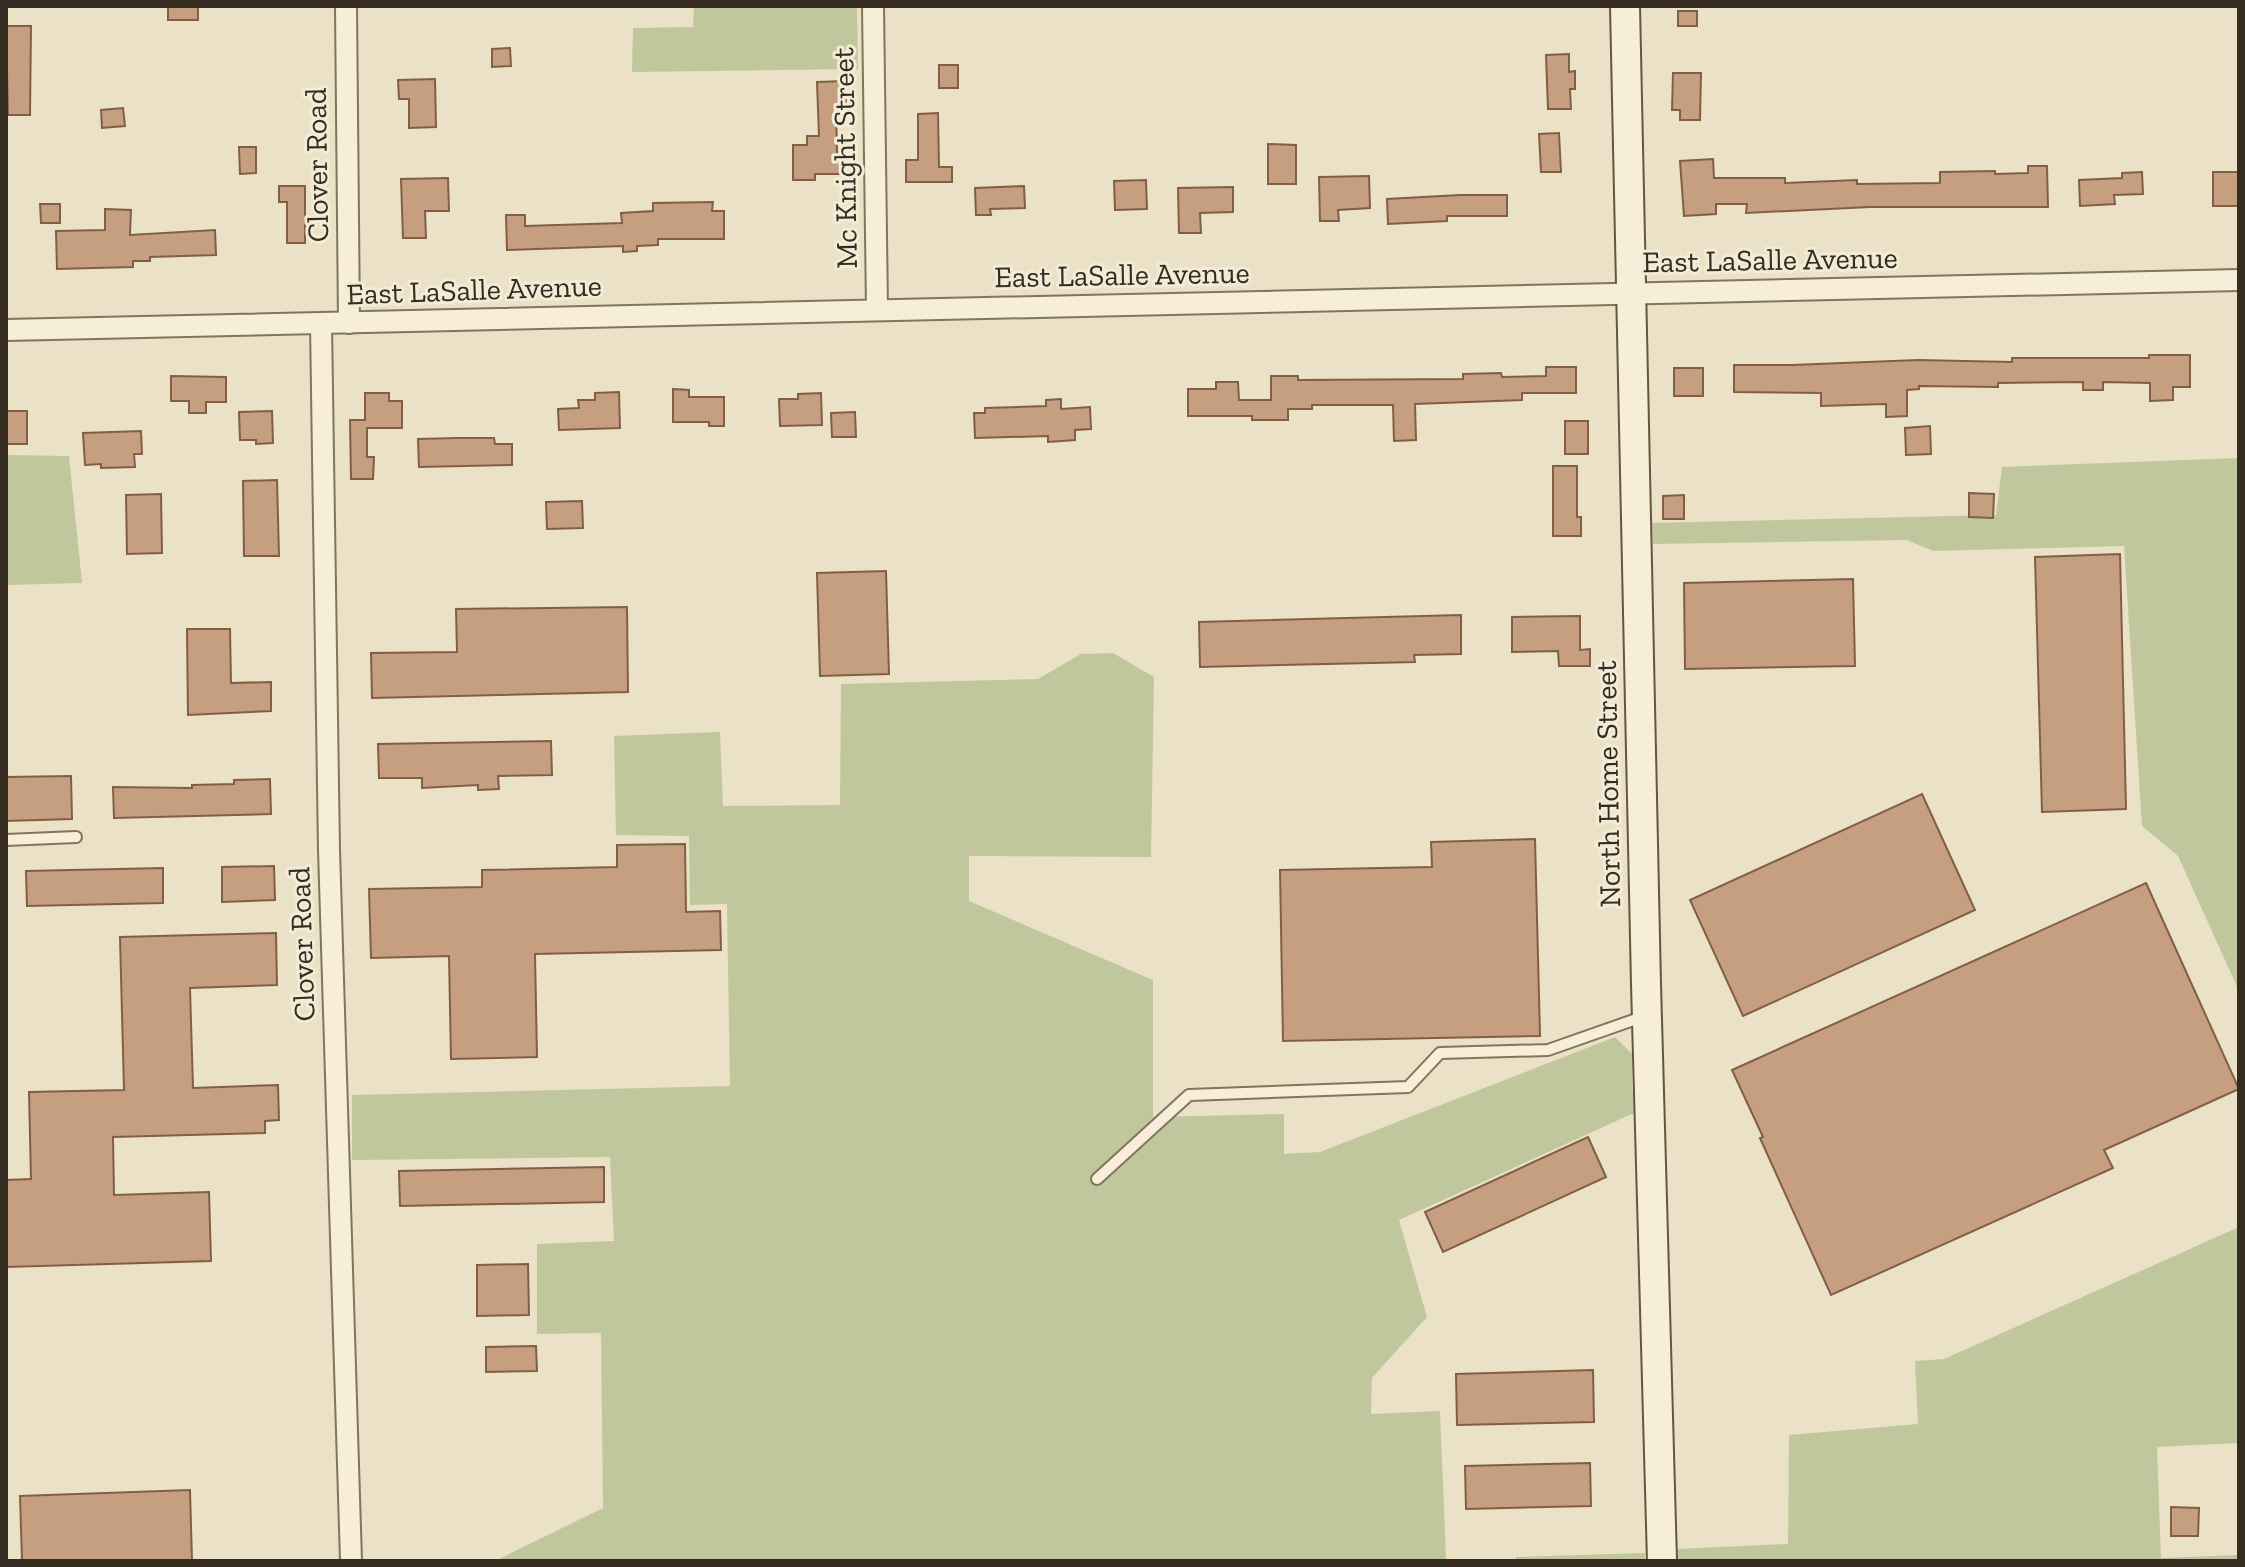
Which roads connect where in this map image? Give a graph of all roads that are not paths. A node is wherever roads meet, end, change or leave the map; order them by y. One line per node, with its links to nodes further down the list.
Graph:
1 (346, 6): 7 (street, Clover Road)
2 (873, 6): 6 (street, Mc Knight Street)
3 (1625, 6): 5 (street, North Home Street)
4 (2239, 280): 5 (street, East LaSalle Avenue)
5 (1631, 293): 6 (street, East LaSalle Avenue); 12 (street, North Home Street)
6 (877, 310): 7 (street, East LaSalle Avenue)
7 (349, 323): 8 (street, East LaSalle Avenue)
8 (321, 324): 9 (street, East LaSalle Avenue); 14 (street, Clover Road)
9 (6, 330)
10 (76, 837): 11 (lane)
11 (6, 840)
12 (1647, 1015): 13 (lane); 15 (street, North Home Street)
13 (1097, 1179)
14 (351, 1561)
15 (1662, 1561)

